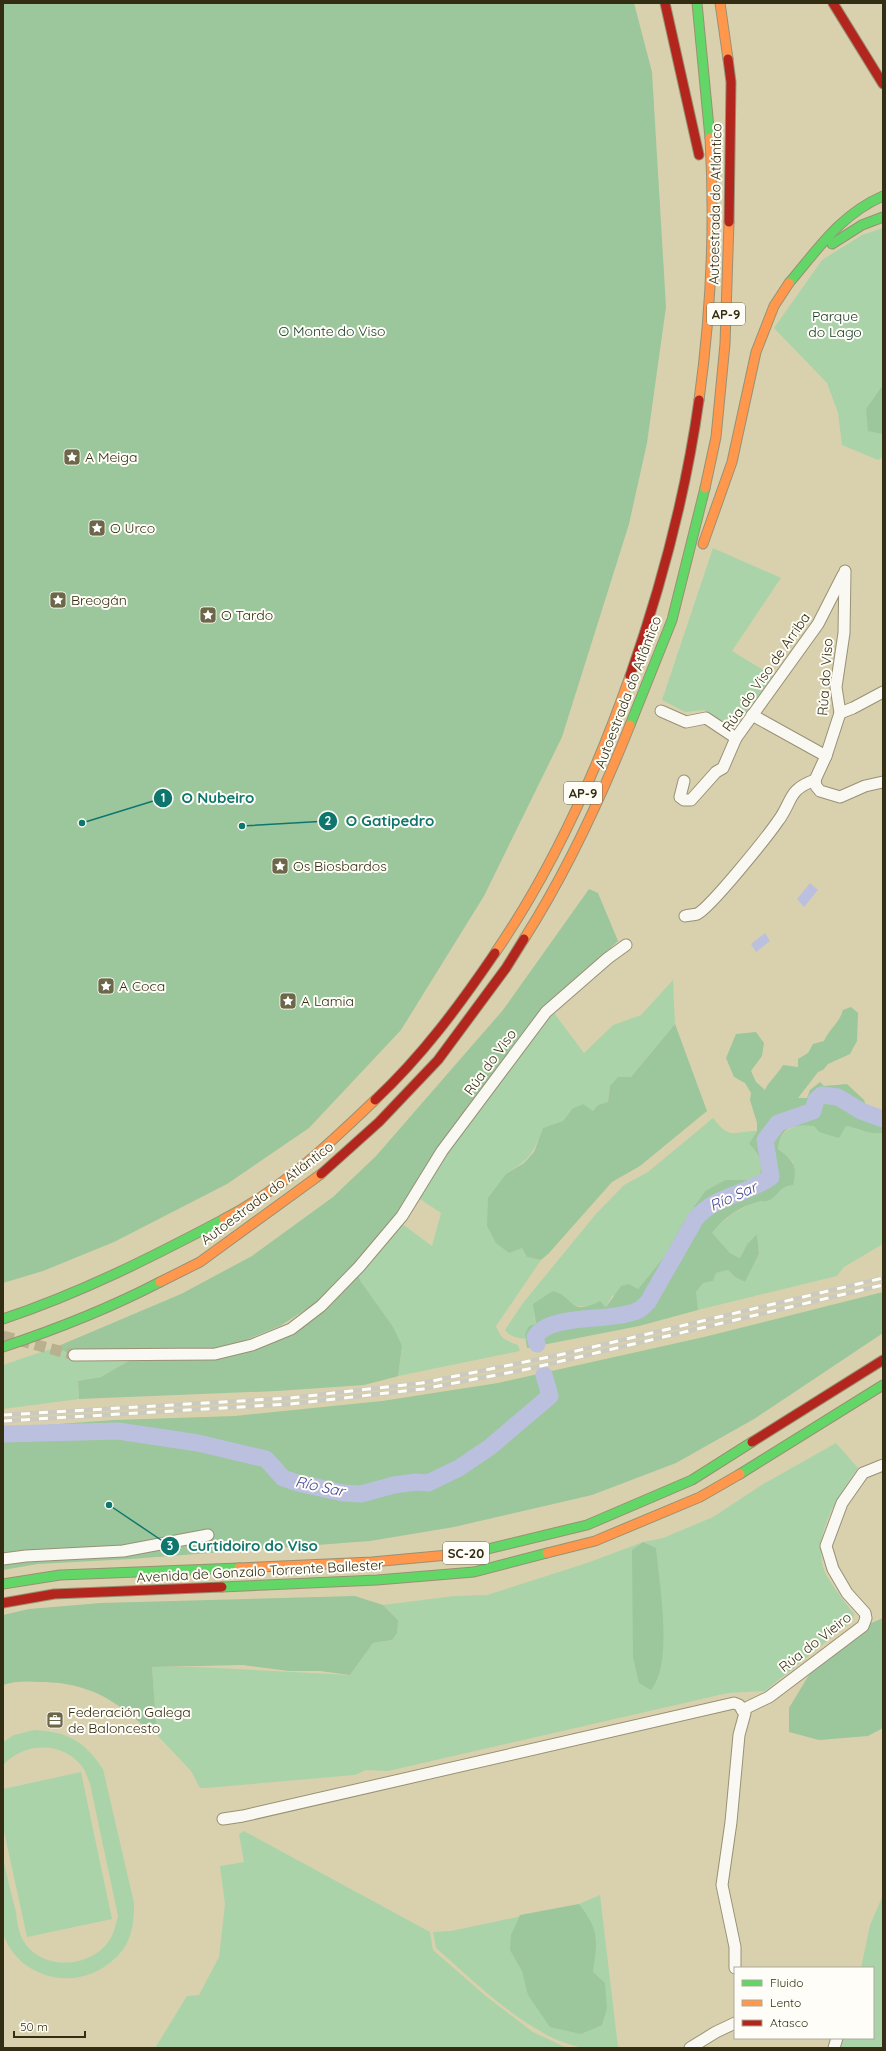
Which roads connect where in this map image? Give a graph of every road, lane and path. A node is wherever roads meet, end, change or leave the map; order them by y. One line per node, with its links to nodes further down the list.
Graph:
1 (665, 3): 8 (main road)
2 (697, 3): 8 (main road, Autoestrada do Atlántico / AP-9)
3 (720, 3): 11 (main road, Autoestrada do Atlántico / AP-9)
4 (833, 3): 5 (main road)
5 (883, 84)
6 (883, 196): 9 (main road)
7 (883, 217): 9 (main road)
8 (712, 220): 23 (main road, Autoestrada do Atlántico / AP-9)
9 (808, 259): 11 (main road)
10 (844, 571): 14 (street, Rúa do Viso); 15 (street, Rúa do Viso de Arriba)
11 (672, 620): 24 (main road, Autoestrada do Atlántico / AP-9)
12 (883, 692): 14 (street)
13 (661, 710): 16 (street)
14 (840, 713): 17 (street, Rúa do Viso)
15 (752, 715): 16 (street, Rúa do Viso de Arriba); 17 (street)
16 (736, 738): 19 (street, Rúa do Viso de Arriba)
17 (826, 756): 18 (street, Rúa do Viso)
18 (815, 780): 20 (street); 21 (street)
19 (684, 782)
20 (883, 782)
21 (685, 916)
22 (626, 945): 25 (street, Rúa do Viso)
23 (3, 1319)
24 (3, 1347)
25 (74, 1355)
26 (883, 1360): 31 (main road, Avenida de Gonzalo Torrente Ballester / SC-20)
27 (883, 1385): 32 (main road, Avenida de Gonzalo Torrente Ballester / SC-20)
28 (883, 1465): 33 (street, Rúa do Vieiro)
29 (208, 1535): 30 (street)
30 (3, 1559)
31 (3, 1584)
32 (3, 1603)
33 (742, 1710): 34 (street); 35 (street)
34 (223, 1819)
35 (735, 1967)
36 (734, 2023): 37 (street)
37 (690, 2048)

